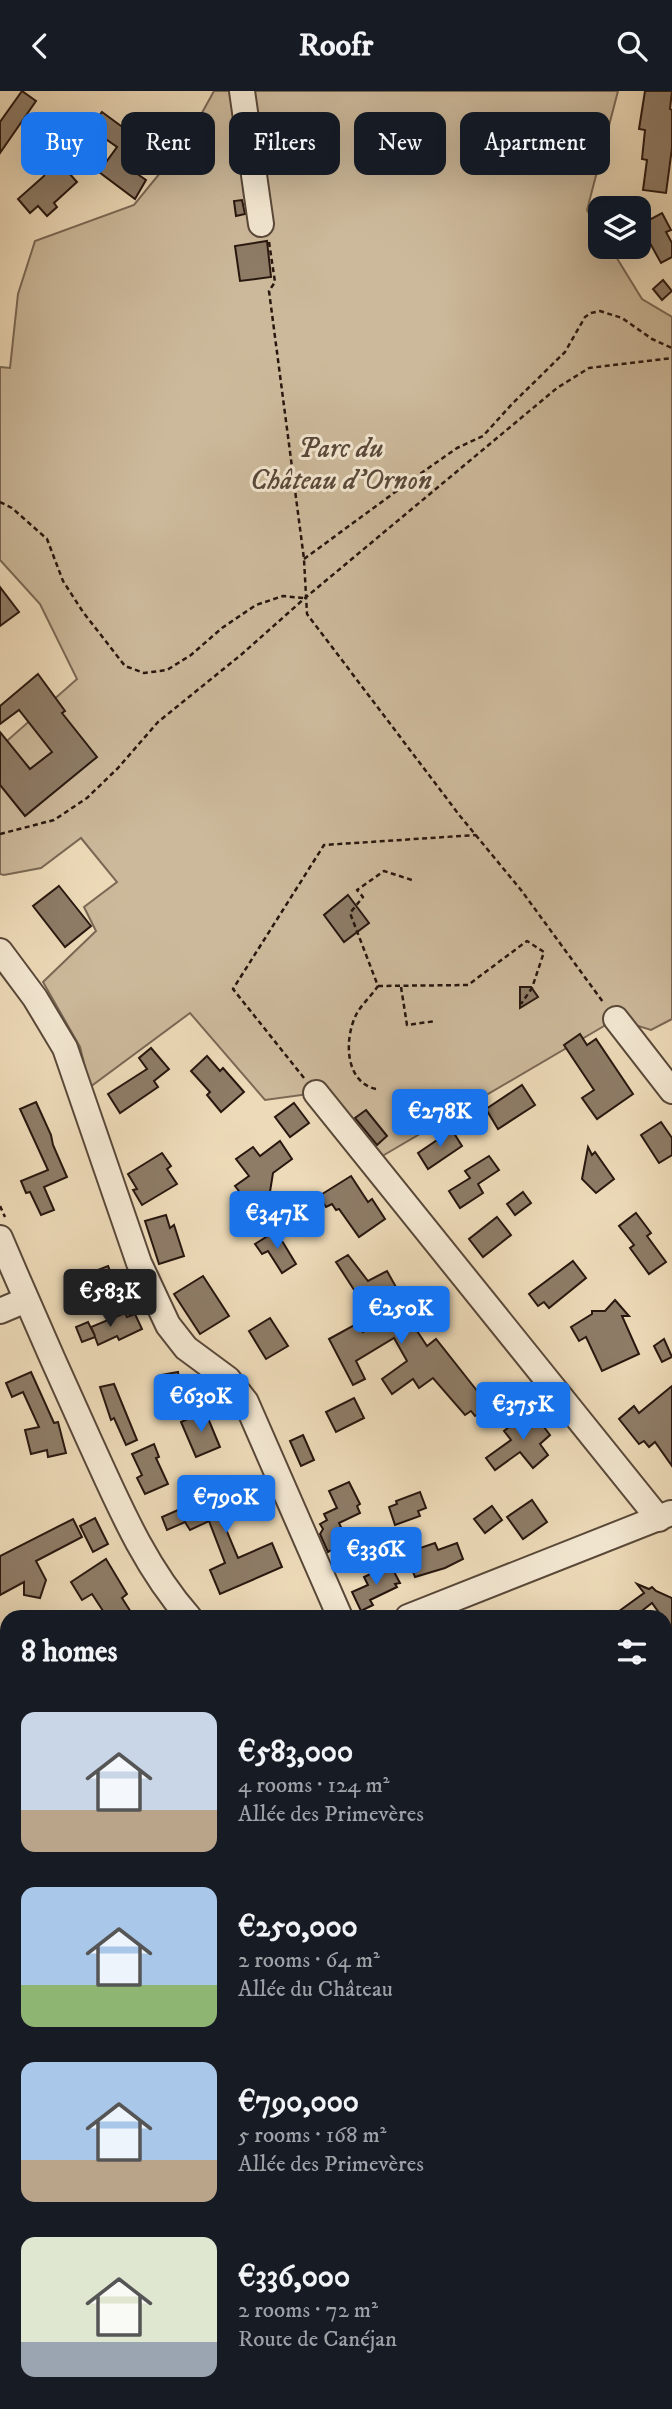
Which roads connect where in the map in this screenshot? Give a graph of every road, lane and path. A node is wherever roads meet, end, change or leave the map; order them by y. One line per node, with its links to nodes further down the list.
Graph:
1 (242, 91): 2 (street)
2 (261, 224): 6 (path)
3 (672, 348): 6 (path)
4 (672, 358): 7 (path)
5 (0, 502): 7 (path)
6 (304, 559): 7 (path)
7 (305, 598): 8 (path); 9 (path)
8 (0, 834)
9 (476, 835): 15 (path); 19 (path)
10 (412, 880): 12 (path)
11 (0, 951): 25 (street)
12 (378, 986): 13 (path); 17 (path)
13 (401, 987): 14 (path); 16 (path)
14 (521, 1004)
15 (616, 1019): 18 (street)
16 (436, 1021)
17 (376, 1089)
18 (672, 1091)
19 (316, 1093): 23 (street)
20 (0, 1238): 21 (street)
21 (26, 1300): 22 (street); 24 (street)
22 (0, 1311)
23 (665, 1516): 26 (street)
24 (183, 1610)
25 (337, 1610)
26 (426, 1610)

